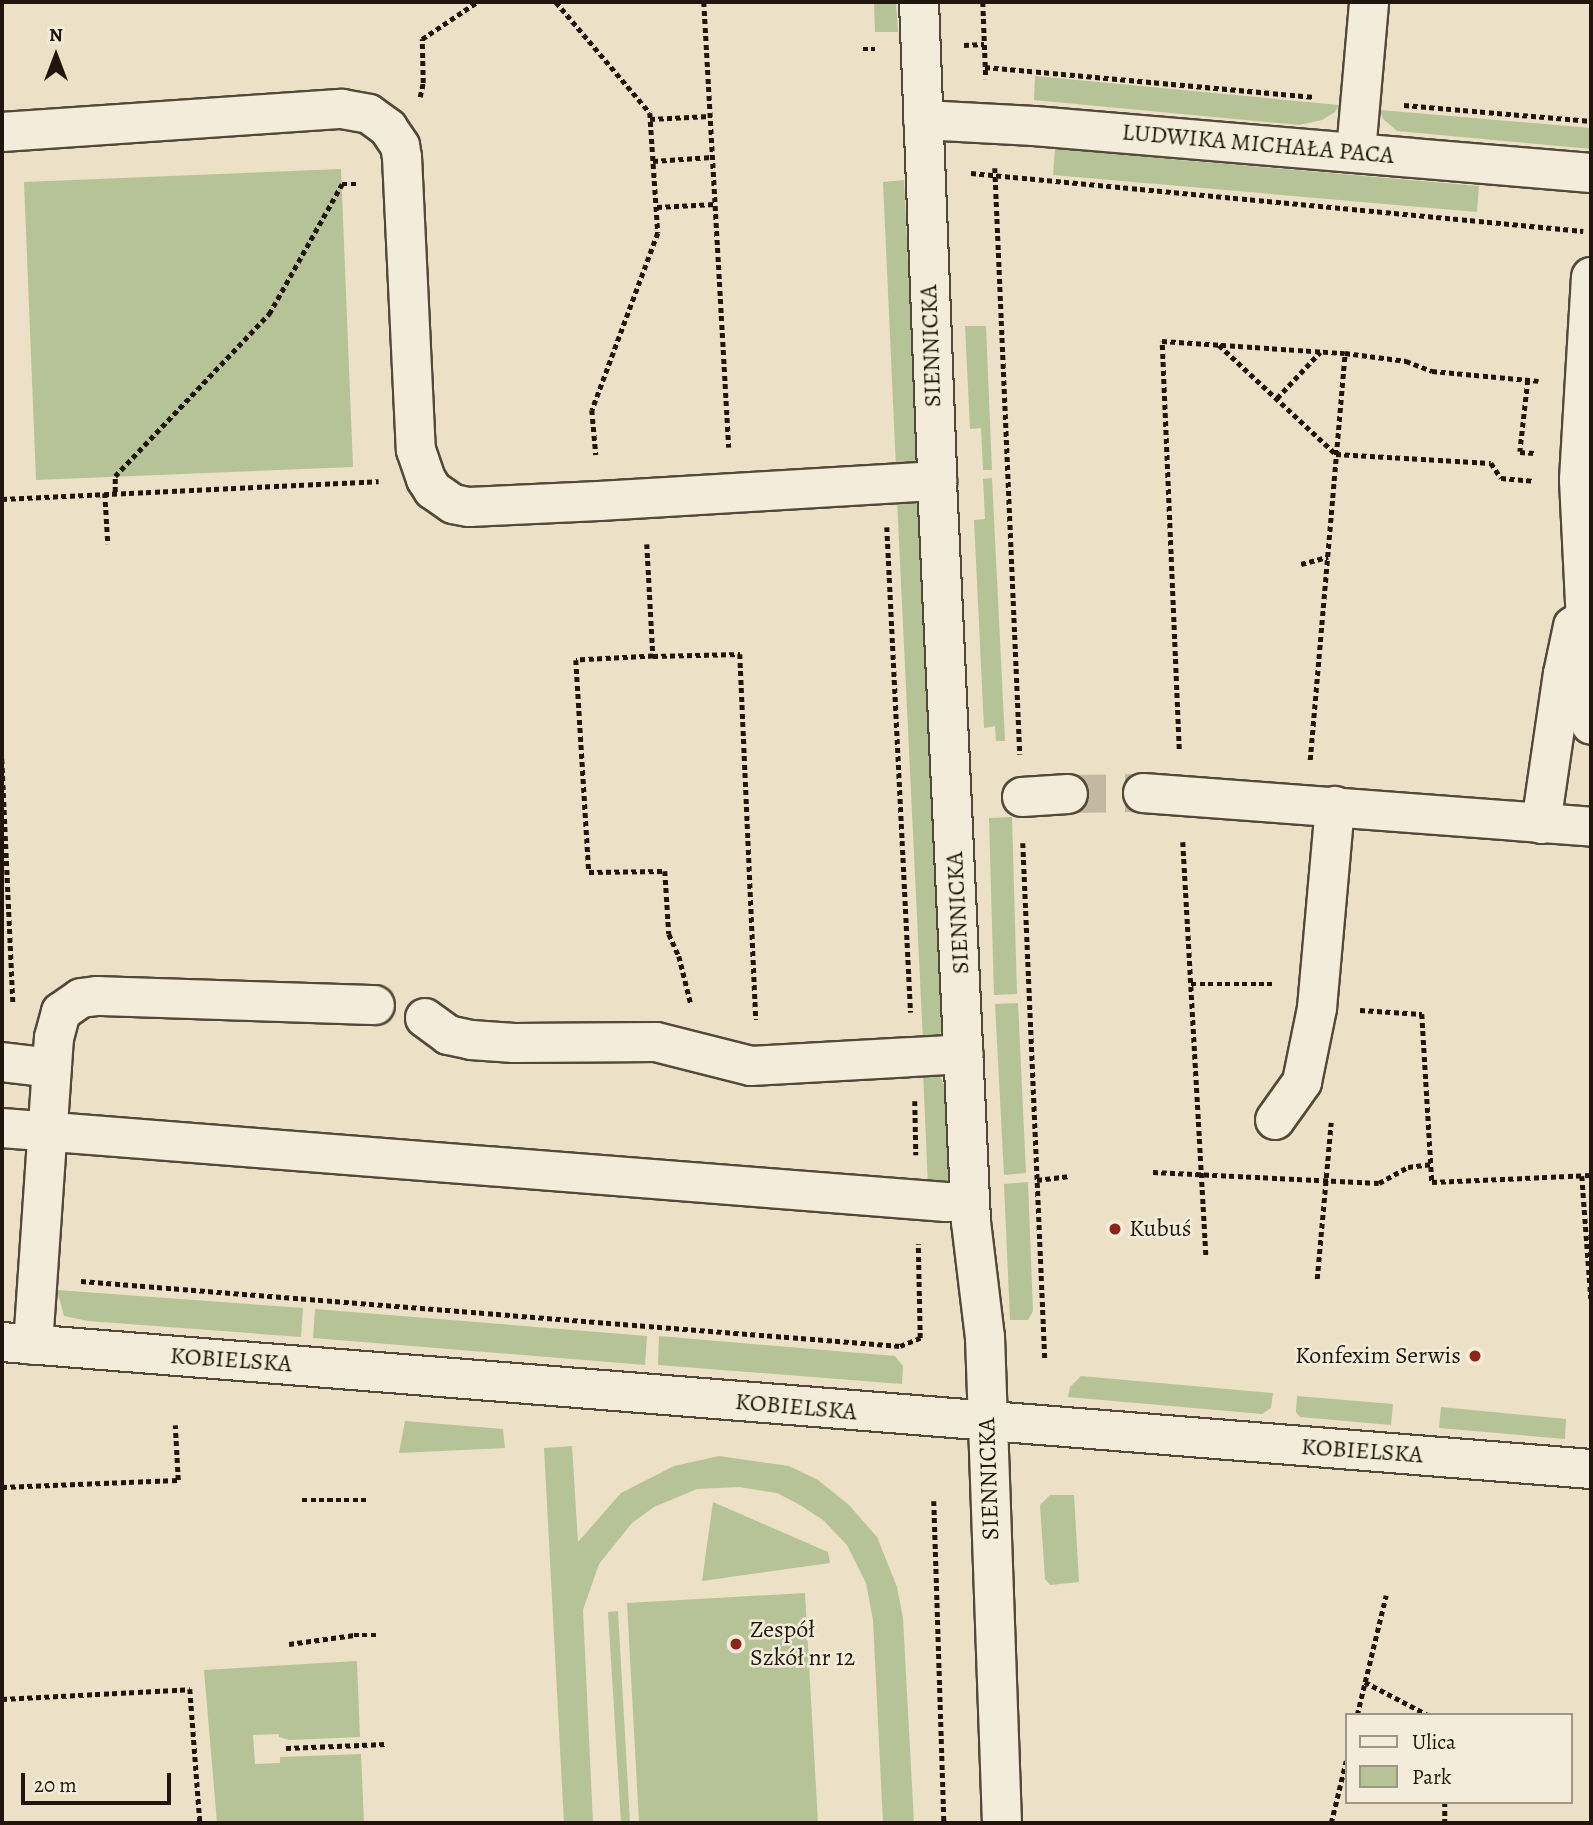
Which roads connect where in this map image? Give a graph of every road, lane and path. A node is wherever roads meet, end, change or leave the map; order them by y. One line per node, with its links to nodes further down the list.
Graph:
1 (477, 2): 9 (path)
2 (556, 2): 11 (path)
3 (704, 2): 10 (path)
4 (919, 2): 12 (street, SIENNICKA)
5 (984, 2): 7 (path)
6 (1369, 2): 8 (street)
7 (985, 67): 8 (path); 14 (path)
8 (1359, 101): 13 (path); 16 (street)
9 (418, 107)
10 (710, 116): 11 (path); 17 (path)
11 (650, 119): 18 (path)
12 (923, 120): 14 (street, LUDWIKA MICHAŁA PACA); 19 (street, SIENNICKA)
13 (1591, 121)
14 (990, 123): 16 (street, LUDWIKA MICHAŁA PACA); 21 (path)
15 (2, 132): 22 (street)
16 (1356, 152): 20 (street, LUDWIKA MICHAŁA PACA)
17 (712, 158): 18 (path); 23 (path)
18 (653, 161): 24 (path)
19 (924, 168): 21 (path); 36 (street, SIENNICKA)
20 (1591, 173)
21 (995, 176): 25 (path); 54 (path)
22 (403, 183): 35 (street); 39 (path)
23 (715, 204): 24 (path); 41 (path)
24 (657, 206): 43 (path)
25 (1591, 231)
26 (1591, 277): 31 (street)
27 (1218, 345): 28 (path); 32 (path); 53 (path)
28 (1321, 351): 29 (path); 32 (path)
29 (1345, 353): 30 (path); 33 (path)
30 (1528, 380): 31 (path); 34 (path)
31 (1583, 386): 48 (street)
32 (1276, 398): 33 (path)
33 (1336, 454): 37 (path); 46 (path)
34 (1541, 454)
35 (426, 479): 39 (path); 43 (street)
36 (937, 481): 38 (street); 63 (street, SIENNICKA)
37 (1538, 482)
38 (885, 485): 41 (street); 64 (path)
39 (116, 492): 40 (path)
40 (105, 493): 42 (path); 45 (path)
41 (731, 493): 43 (street)
42 (2, 499)
43 (599, 501)
44 (647, 539): 49 (path)
45 (108, 544)
46 (1328, 557): 47 (path); 55 (path)
47 (1301, 564)
48 (1585, 605): 50 (street); 56 (street)
49 (653, 656): 61 (path); 66 (path)
50 (1591, 725)
51 (1143, 793): 53 (street)
52 (1068, 794): 54 (street)
53 (1180, 795): 55 (street); 58 (path)
54 (1021, 797): 79 (path)
55 (1320, 805): 56 (street); 59 (street)
56 (1541, 824): 57 (street)
57 (1591, 827)
58 (1191, 984): 59 (path); 74 (path)
59 (1319, 995): 69 (street); 72 (path)
60 (374, 1005): 67 (street)
61 (695, 1013)
62 (425, 1018): 66 (street)
63 (964, 1054): 64 (street); 81 (street, SIENNICKA)
64 (914, 1057): 66 (street); 80 (path)
65 (2, 1062): 67 (street)
66 (759, 1065)
67 (52, 1068): 71 (street)
68 (1332, 1113): 78 (path)
69 (1276, 1120)
70 (2, 1128): 71 (street)
71 (48, 1132): 80 (street); 83 (street)
72 (1432, 1164): 77 (path); 78 (path)
73 (1153, 1172): 74 (path)
74 (1201, 1173): 78 (path); 82 (path)
75 (1591, 1175): 77 (path)
76 (1068, 1176): 79 (path)
77 (1582, 1176): 85 (path)
78 (1326, 1179): 84 (path)
79 (1037, 1180): 87 (path)
80 (917, 1198): 81 (street); 83 (path)
81 (970, 1202): 88 (street, SIENNICKA)
82 (1206, 1256)
83 (36, 1277): 86 (street)
84 (1317, 1279)
85 (1591, 1299)
86 (17, 1343): 88 (street, KOBIELSKA)
87 (1045, 1360)
88 (987, 1419): 90 (street, KOBIELSKA); 108 (street, SIENNICKA)
89 (175, 1425): 91 (path)
90 (1591, 1469)
91 (2, 1487)
92 (302, 1500): 93 (path)
93 (369, 1500)
94 (934, 1501): 107 (path)
95 (1386, 1595): 98 (path)
96 (379, 1634): 97 (path)
97 (289, 1644)
98 (1366, 1682): 100 (path); 101 (path)
99 (2, 1699): 106 (path)
100 (1358, 1713)
101 (1424, 1713)
102 (386, 1744): 103 (path)
103 (286, 1748)
104 (1344, 1769): 109 (path)
105 (1445, 1804): 110 (path)
106 (200, 1823)
107 (944, 1823)
108 (1002, 1823)
109 (1331, 1823)
110 (1446, 1823)

